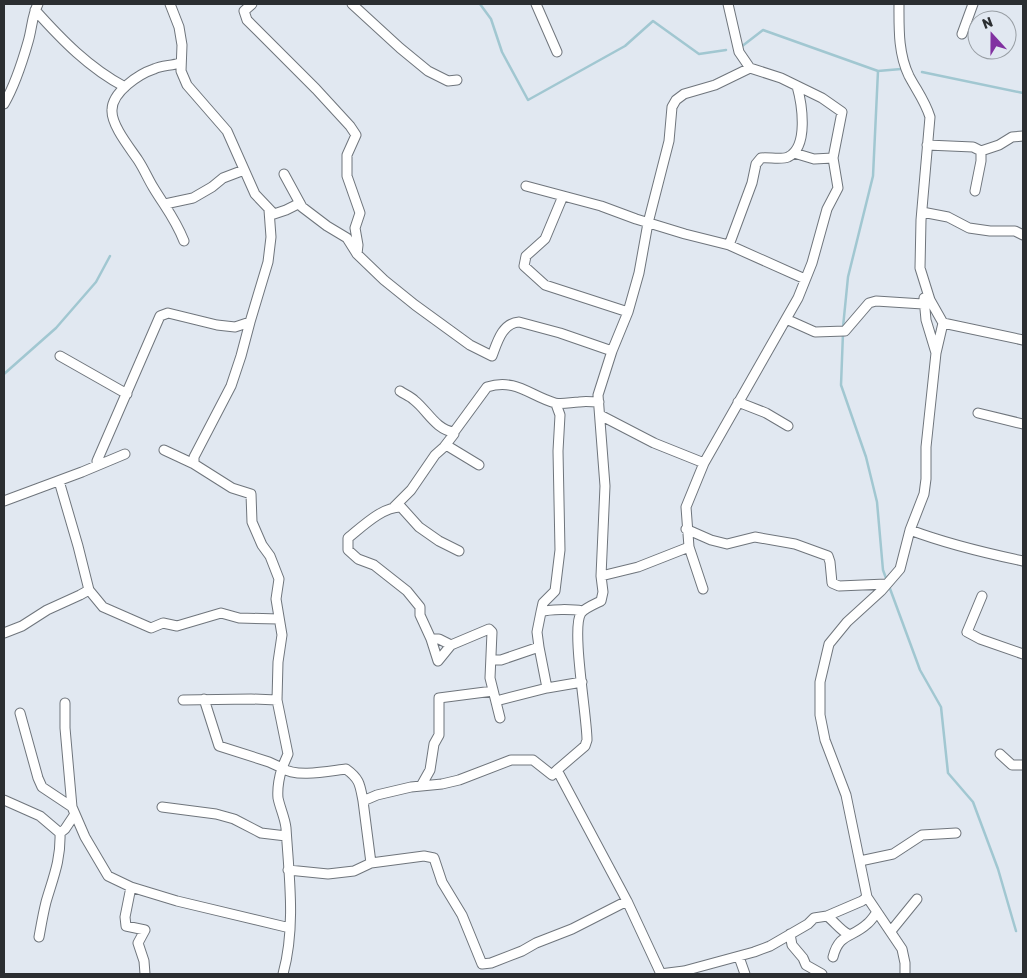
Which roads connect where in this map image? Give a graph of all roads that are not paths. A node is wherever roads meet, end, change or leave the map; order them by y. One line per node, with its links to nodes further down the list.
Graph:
1 (170, 4): 11 (street)
2 (252, 4): 35 (street)
3 (352, 4): 13 (street)
4 (536, 4): 10 (street)
5 (728, 4): 12 (street)
6 (899, 4): 18 (street)
7 (973, 4): 9 (street)
8 (37, 7): 15 (street); 16 (street)
9 (962, 34)
10 (557, 52)
11 (180, 63): 15 (street); 22 (street)
12 (750, 68): 14 (street); 31 (street)
13 (457, 80)
14 (797, 86): 20 (street); 21 (street)
15 (125, 87): 28 (street)
16 (4, 104)
17 (1023, 136): 19 (street)
18 (927, 145): 19 (street); 30 (street)
19 (981, 151): 25 (street)
20 (794, 153): 21 (street); 34 (street)
21 (833, 158): 36 (street)
22 (244, 170): 28 (street); 29 (street)
23 (284, 174): 27 (street)
24 (526, 186): 26 (street)
25 (975, 191)
26 (563, 196): 31 (street); 39 (street)
27 (300, 203): 29 (street); 35 (street)
28 (165, 204): 33 (street)
29 (269, 210): 41 (street)
30 (922, 212): 32 (street); 37 (street)
31 (648, 223): 34 (street); 39 (street)
32 (1023, 235)
33 (184, 240)
34 (729, 245): 36 (street)
35 (357, 254): 44 (street)
36 (805, 279): 40 (street)
37 (924, 284): 38 (street); 42 (street)
38 (923, 304): 40 (street); 45 (street)
39 (628, 312): 44 (street)
40 (786, 319): 50 (street)
41 (250, 322): 48 (street); 62 (street)
42 (943, 323): 43 (street); 45 (street)
43 (1023, 340)
44 (612, 351): 49 (street)
45 (936, 354): 68 (street)
46 (60, 356): 48 (street)
47 (400, 392): 56 (street)
48 (127, 394): 60 (street)
49 (599, 402): 51 (street); 53 (street)
50 (738, 402): 55 (street); 61 (street)
51 (556, 404): 56 (street); 78 (street)
52 (978, 413): 54 (street)
53 (600, 415): 61 (street); 72 (street)
54 (1023, 424)
55 (788, 426)
56 (454, 432): 57 (street)
57 (446, 446): 63 (street); 66 (street)
58 (164, 450): 62 (street)
59 (125, 454): 64 (street)
60 (98, 460)
61 (704, 463): 67 (street)
62 (194, 464): 79 (street)
63 (479, 465)
64 (59, 481): 65 (street); 75 (street)
65 (4, 501)
66 (394, 507): 70 (street); 81 (street)
67 (686, 529): 69 (street); 73 (street)
68 (910, 530): 71 (street); 73 (street)
69 (689, 547): 72 (street); 74 (street)
70 (459, 551)
71 (1023, 561)
72 (601, 576): 77 (street)
73 (886, 584): 108 (street)
74 (703, 589)
75 (89, 590): 79 (street); 80 (street)
76 (982, 596): 84 (street)
77 (582, 611): 78 (street); 86 (street)
78 (541, 612): 83 (street)
79 (280, 619): 91 (street)
80 (4, 634)
81 (432, 639): 82 (street); 82 (street)
82 (451, 645): 85 (street)
83 (539, 647): 85 (street); 87 (street)
84 (1023, 654)
85 (491, 660): 88 (street)
86 (582, 682): 87 (street); 99 (street)
87 (547, 688): 92 (street)
88 (493, 691): 92 (street); 100 (street)
89 (204, 699): 90 (street); 91 (street); 98 (street)
90 (183, 700)
91 (277, 700): 98 (street)
92 (496, 701): 95 (street)
93 (65, 703): 104 (street)
94 (20, 714): 104 (street)
95 (500, 718)
96 (1000, 754): 97 (street)
97 (1023, 765)
98 (282, 768): 102 (street); 107 (street)
99 (557, 770): 100 (street); 114 (street)
100 (421, 786): 102 (street)
101 (4, 800): 105 (street)
102 (363, 801): 109 (street)
103 (162, 807): 107 (street)
104 (74, 811): 105 (street); 111 (street)
105 (60, 833): 121 (street)
106 (956, 833): 108 (street)
107 (286, 836): 110 (street)
108 (860, 861): 112 (street)
109 (372, 863): 110 (street); 114 (street)
110 (288, 870): 117 (street)
111 (131, 887): 117 (street); 124 (street)
112 (867, 897): 115 (street); 116 (street)
113 (917, 899): 118 (street)
114 (628, 901): 126 (street)
115 (877, 912): 118 (street); 120 (street)
116 (827, 916): 119 (street); 120 (street)
117 (290, 928): 125 (street)
118 (891, 931): 129 (street)
119 (790, 934): 122 (street); 128 (street)
120 (848, 934): 123 (street)
121 (38, 937)
122 (739, 957): 126 (street); 127 (street)
123 (833, 957)
124 (145, 974)
125 (284, 974)
126 (660, 974)
127 (744, 974)
128 (822, 974)
129 (905, 974)

